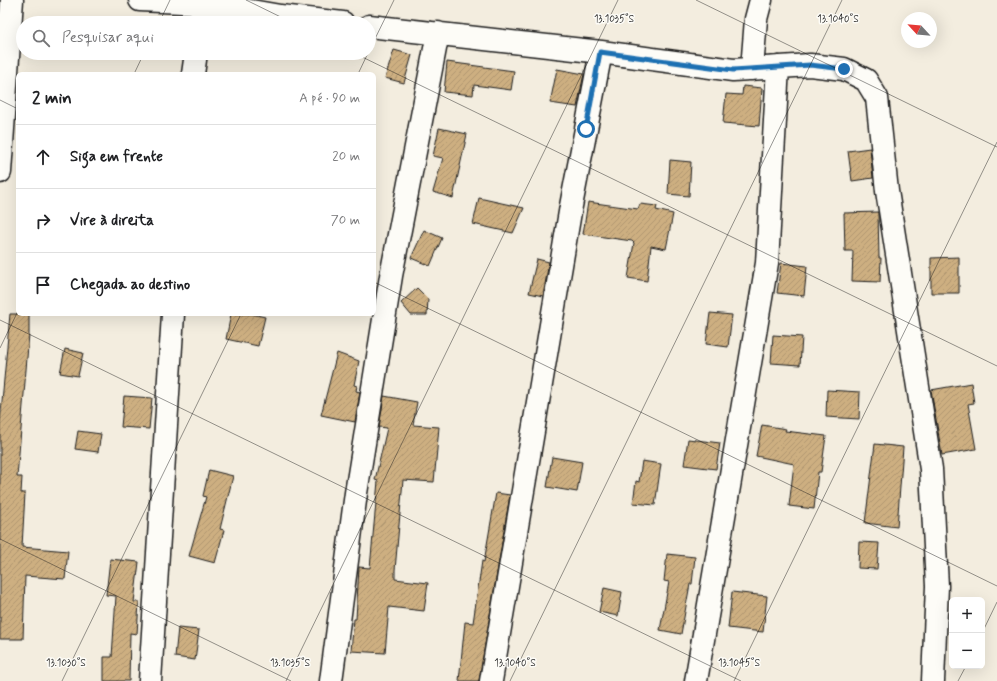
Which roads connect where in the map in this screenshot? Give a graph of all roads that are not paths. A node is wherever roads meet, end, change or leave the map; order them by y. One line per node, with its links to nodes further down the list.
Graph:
1 (12, 0): 13 (street)
2 (140, 0): 4 (street)
3 (761, 0): 11 (street)
4 (202, 6): 5 (street)
5 (280, 16)
6 (376, 27): 7 (street)
7 (438, 34): 8 (street); 16 (street)
8 (600, 52): 11 (street); 17 (street)
9 (195, 60): 12 (street)
10 (778, 67): 11 (street); 18 (street); 19 (street)
11 (752, 69)
12 (193, 72)
13 (0, 172)
14 (173, 316): 15 (street)
15 (150, 681)
16 (331, 681)
17 (491, 681)
18 (696, 681)
19 (933, 681)

